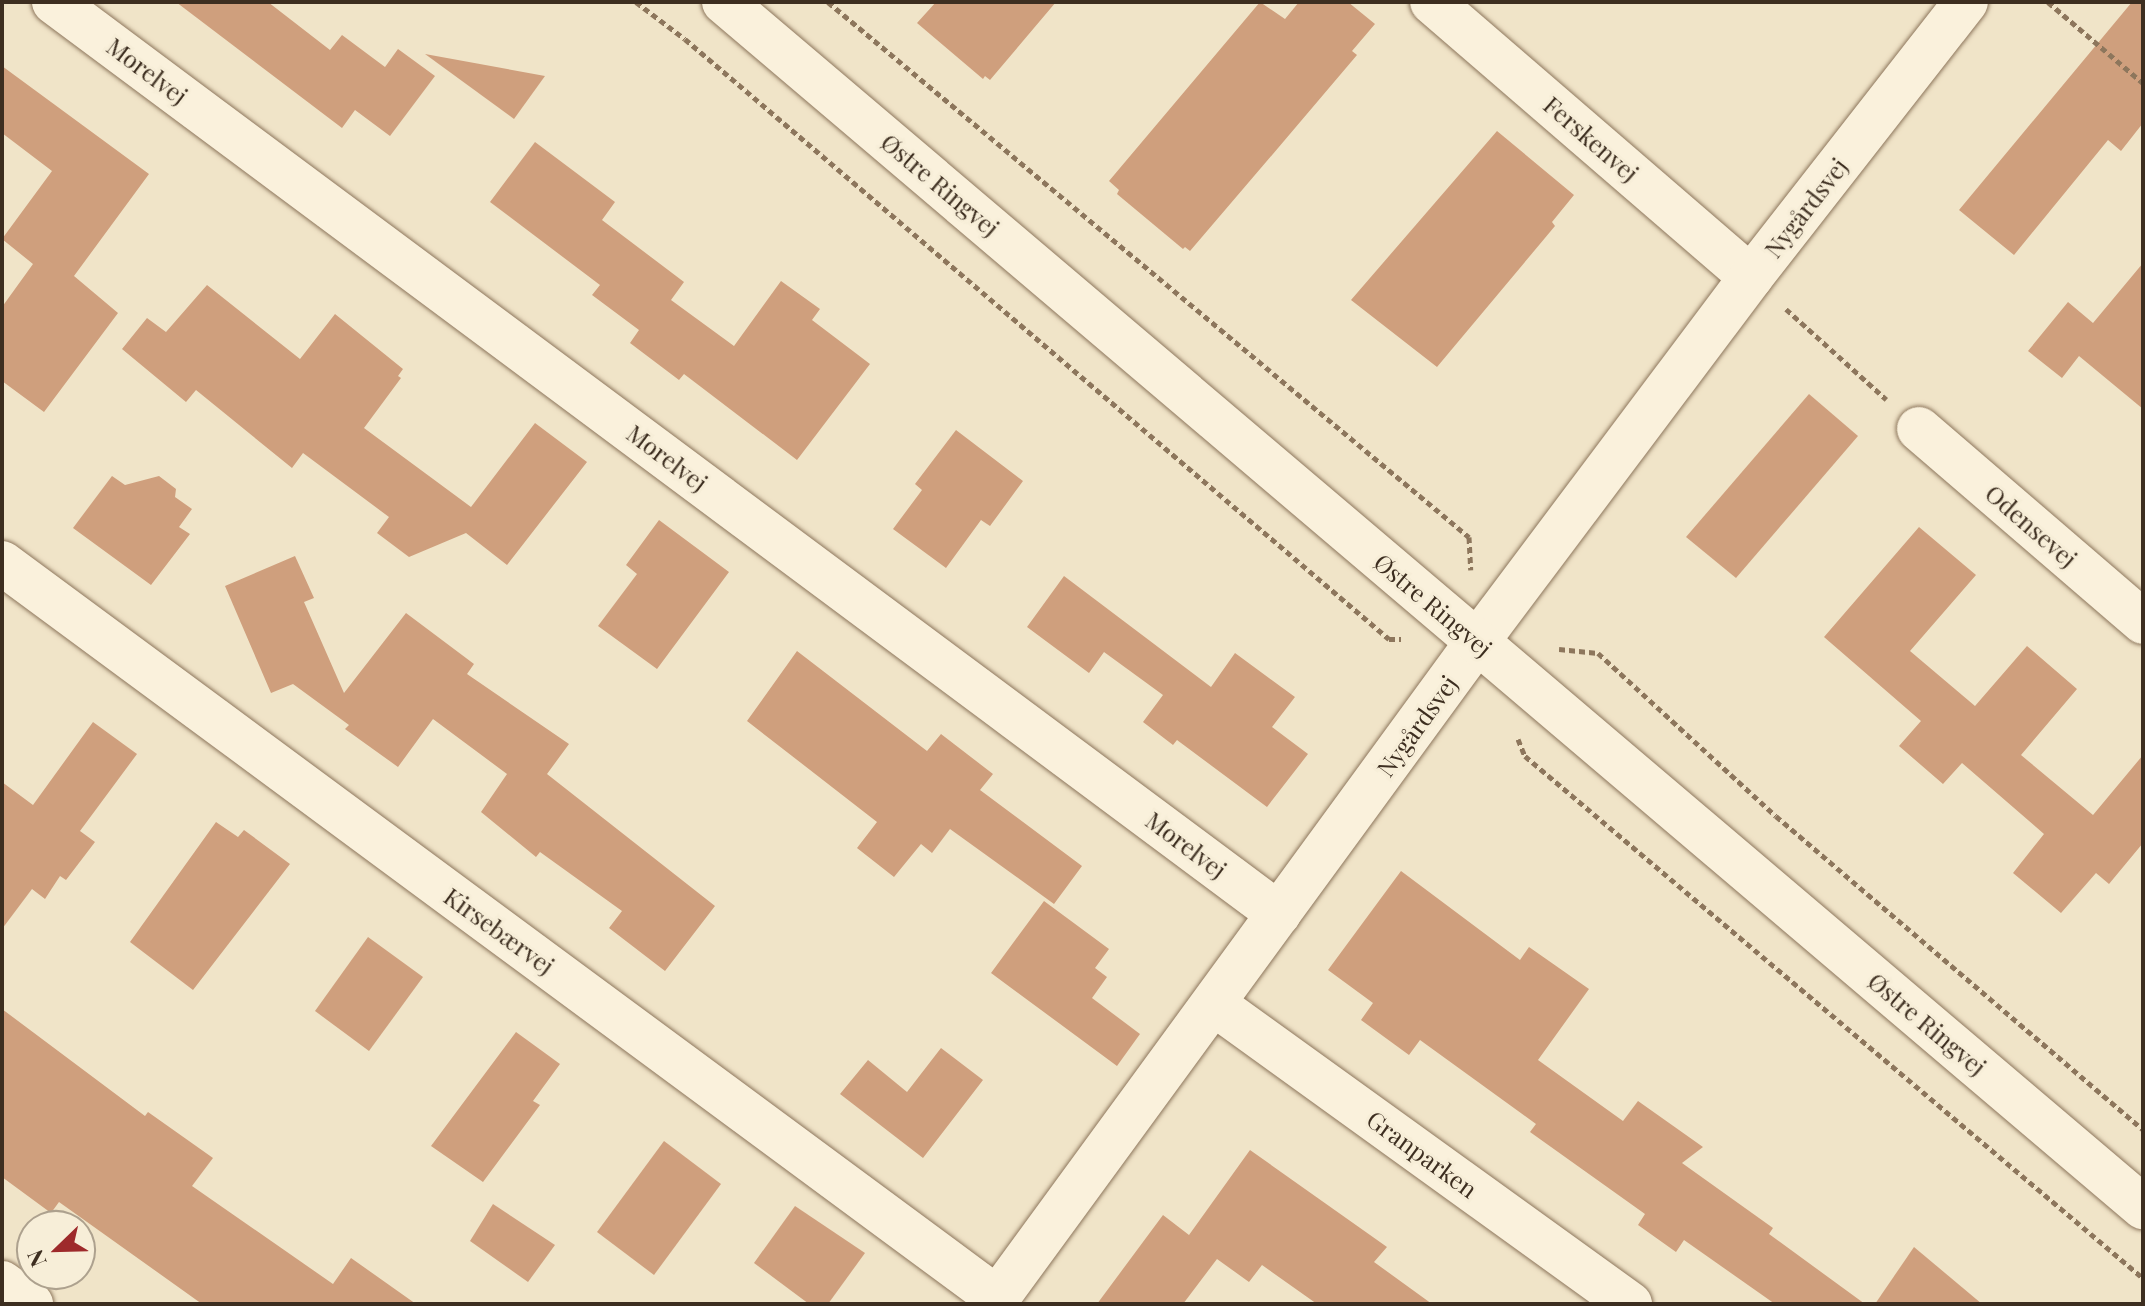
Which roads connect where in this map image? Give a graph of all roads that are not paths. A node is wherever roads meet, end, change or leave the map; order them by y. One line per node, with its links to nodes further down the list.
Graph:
1 (54, 2): 10 (street, Morelvej)
2 (724, 2): 9 (street, Østre Ringvej)
3 (1432, 2): 5 (street, Ferskenvej)
4 (1966, 2): 5 (street, Nygårdsvej)
5 (1751, 277): 9 (street, Nygårdsvej)
6 (1919, 429): 8 (street, Odensevej)
7 (2, 563): 14 (street, Kirsebærvej)
8 (2143, 622)
9 (1477, 642): 10 (street, Nygårdsvej); 12 (street, Østre Ringvej)
10 (1279, 914): 11 (street, Nygårdsvej)
11 (1214, 1004): 14 (street, Nygårdsvej); 16 (street, Granparken)
12 (2143, 1207)
13 (2, 1283): 15 (street)
14 (995, 1301)
15 (31, 1304)
16 (1630, 1304)

